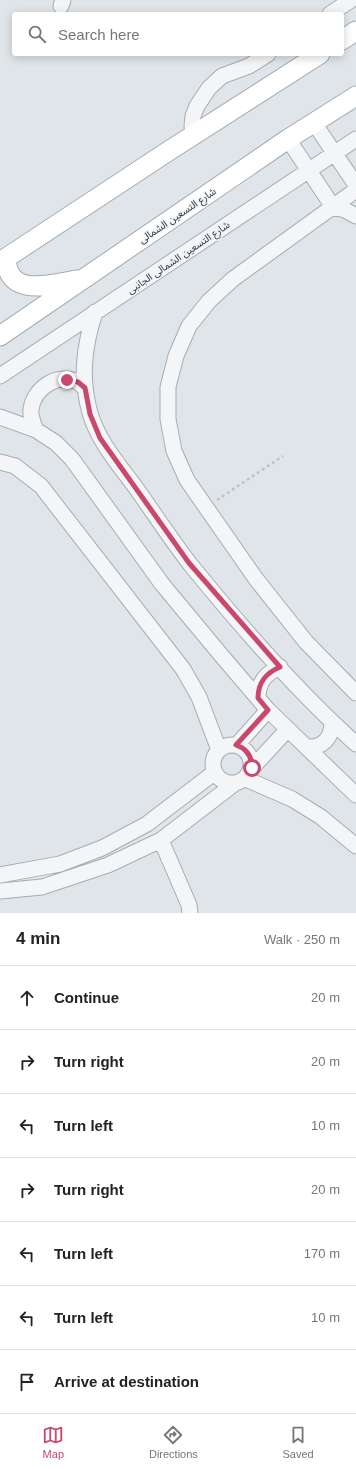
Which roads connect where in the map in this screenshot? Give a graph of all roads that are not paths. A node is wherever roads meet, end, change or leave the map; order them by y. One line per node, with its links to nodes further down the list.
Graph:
1 (351, 0): 2 (street)
2 (333, 12)
3 (356, 31): 4 (main road)
4 (344, 39)
5 (265, 56): 9 (street)
6 (317, 56): 9 (main road)
7 (356, 96): 8 (main road, شارع التسعين الشمالى)
8 (314, 123): 10 (main road, شارع التسعين الشمالى); 12 (street)
9 (195, 134): 18 (main road)
10 (288, 139): 13 (street); 19 (main road, شارع التسعين الشمالى)
11 (356, 139): 12 (street, شارع التسعين الشمالى الجانبى)
12 (334, 153): 13 (street, شارع التسعين الشمالى الجانبى); 14 (street)
13 (308, 170): 16 (street); 20 (street, شارع التسعين الشمالى الجانبى)
14 (356, 185)
15 (356, 190): 16 (street)
16 (333, 207): 17 (street); 28 (street)
17 (356, 216)
18 (3, 260): 19 (main road)
19 (83, 279): 21 (main road, شارع التسعين الشمالى)
20 (95, 312): 22 (street, شارع التسعين الشمالى الجانبى); 23 (street)
21 (0, 336)
22 (0, 376)
23 (85, 388): 25 (street); 27 (street)
24 (0, 417): 25 (street)
25 (36, 430): 29 (street)
26 (0, 462): 36 (street)
27 (280, 667): 29 (street); 31 (street)
28 (356, 693)
29 (258, 698): 30 (street)
30 (268, 710): 32 (street); 34 (street)
31 (332, 722): 33 (street); 35 (street)
32 (288, 729): 35 (street); 38 (street)
33 (356, 744)
34 (236, 745): 36 (street); 38 (street)
35 (307, 747): 39 (street)
36 (219, 750): 37 (street)
37 (215, 772): 38 (street); 42 (street)
38 (244, 777): 40 (street); 41 (street)
39 (356, 795)
40 (161, 840): 43 (street); 44 (street)
41 (356, 846)
42 (0, 875)
43 (0, 891)
44 (190, 913)

